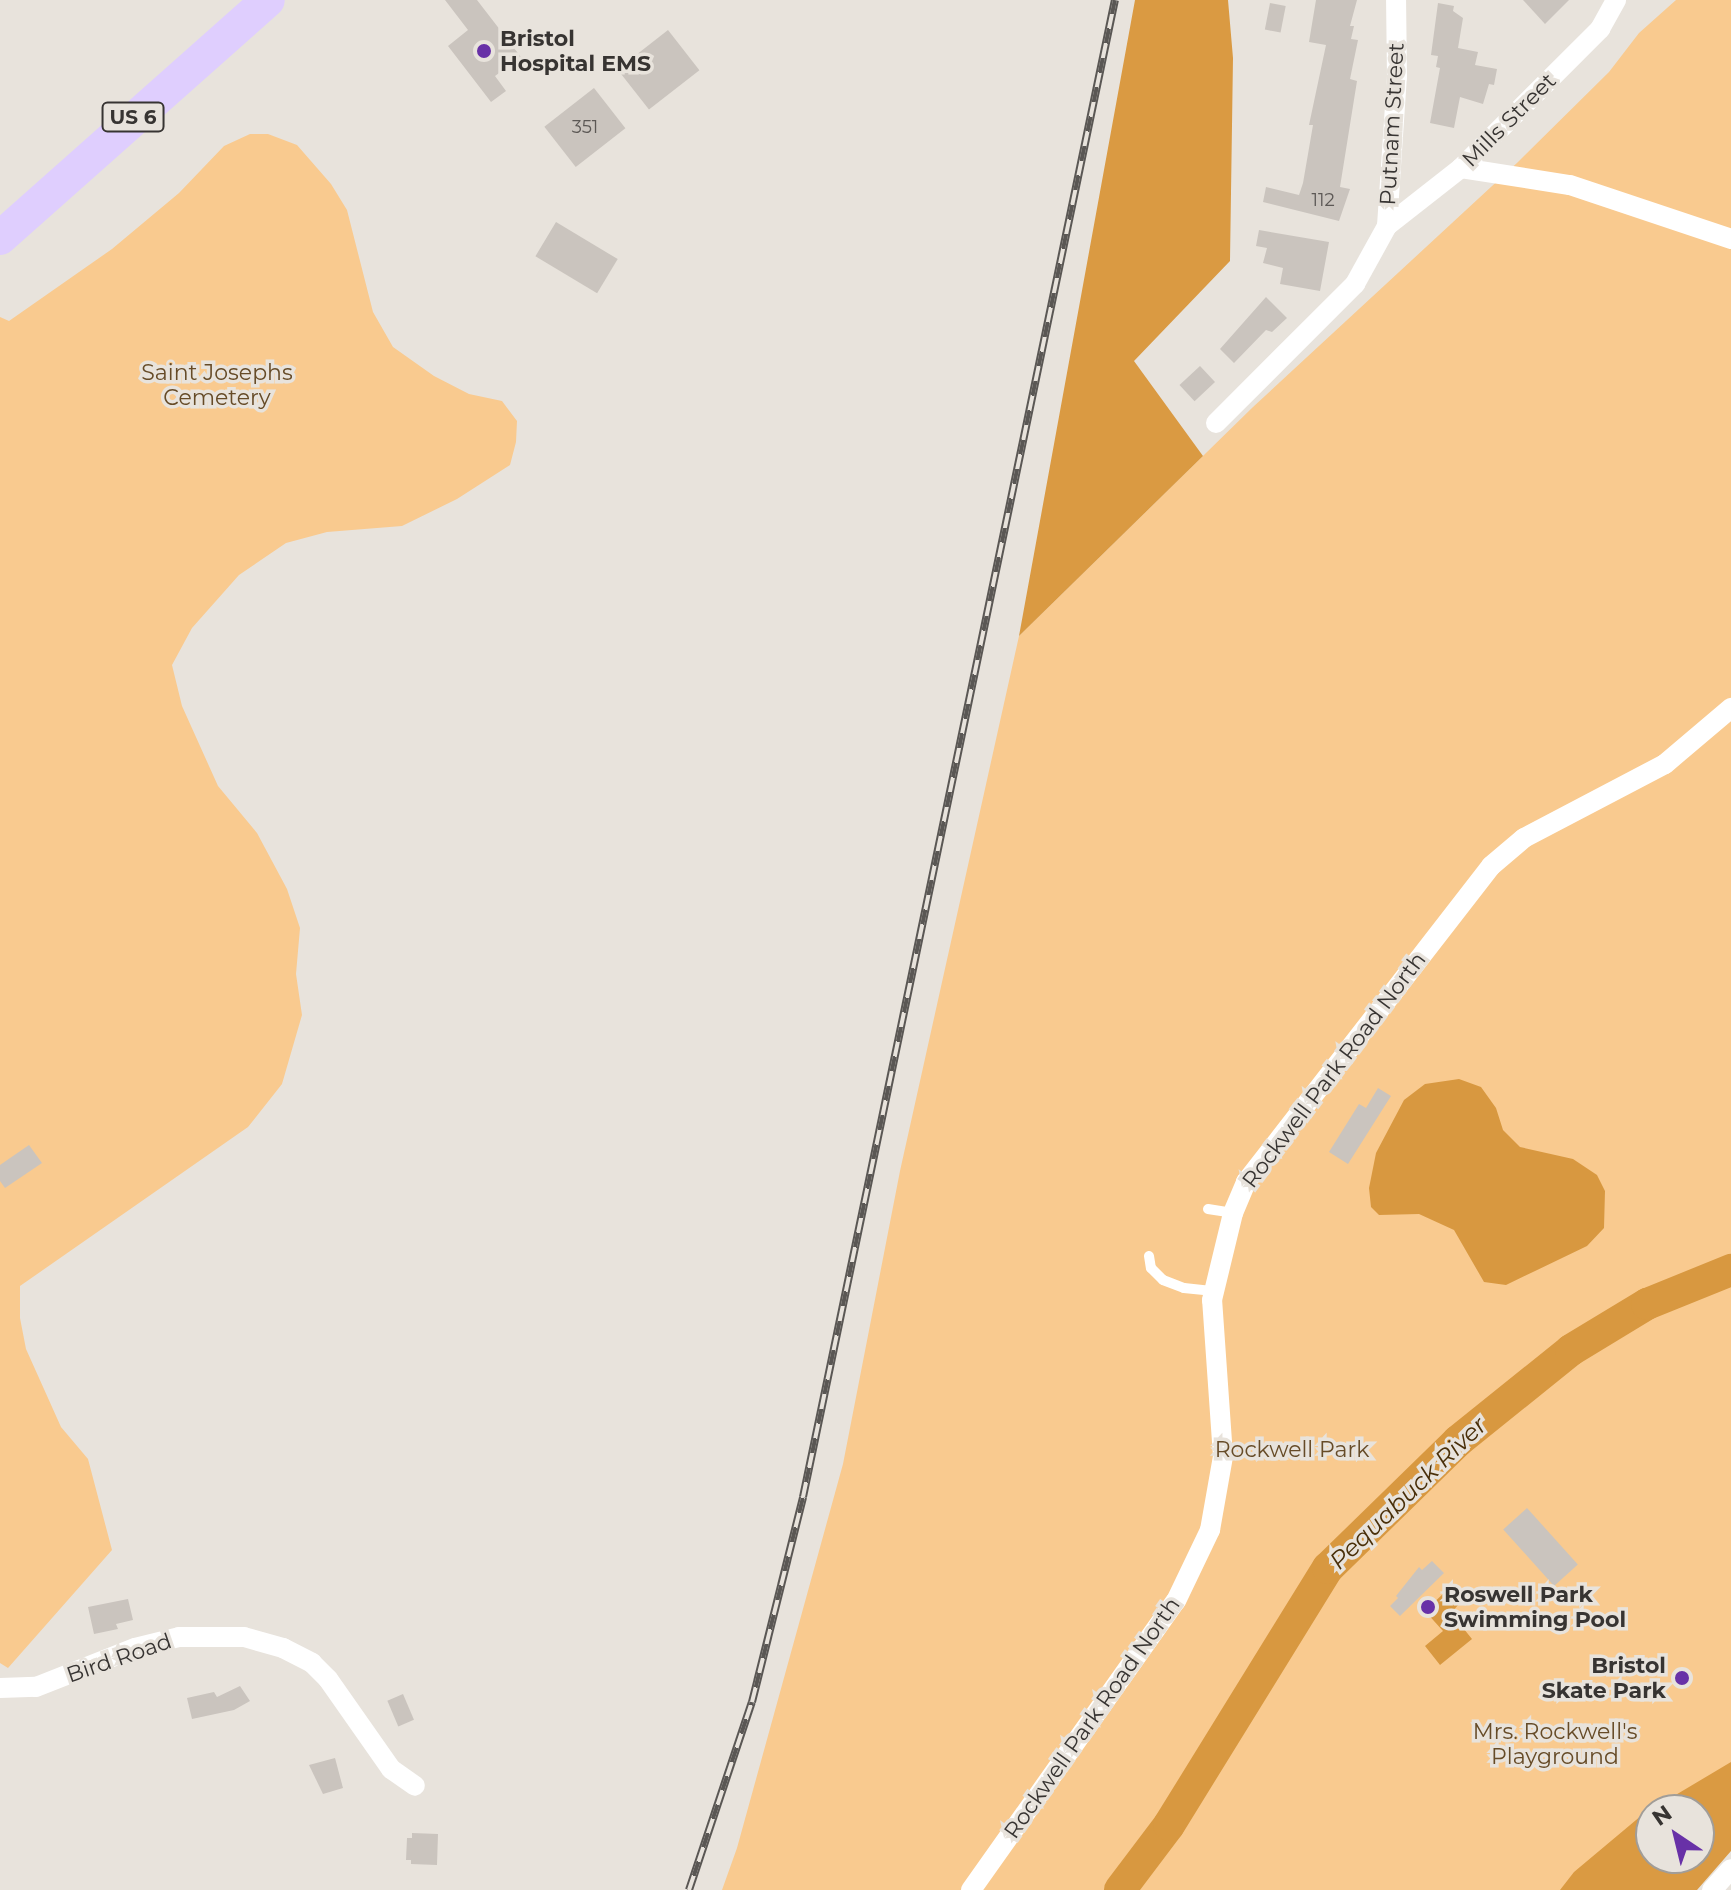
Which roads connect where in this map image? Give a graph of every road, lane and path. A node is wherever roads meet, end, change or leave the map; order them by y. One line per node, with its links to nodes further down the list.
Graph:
1 (268, 0): 6 (highway, US 6)
2 (1396, 0): 5 (street, Putnam Street)
3 (1616, 0): 4 (street, Mills Street)
4 (1461, 168): 5 (street, Mills Street); 7 (street)
5 (1387, 226): 8 (street, Putnam Street)
6 (0, 238)
7 (1731, 239)
8 (1216, 423)
9 (1731, 708): 11 (street, Rockwell Park Road North)
10 (1208, 1209): 11 (lane)
11 (1233, 1213): 13 (street, Rockwell Park Road North)
12 (1149, 1256): 13 (lane)
13 (1214, 1291): 17 (street, Rockwell Park Road North)
14 (0, 1688): 15 (street, Bird Road)
15 (415, 1786)
16 (1731, 1869): 18 (street)
17 (971, 1890)
18 (1712, 1890)

